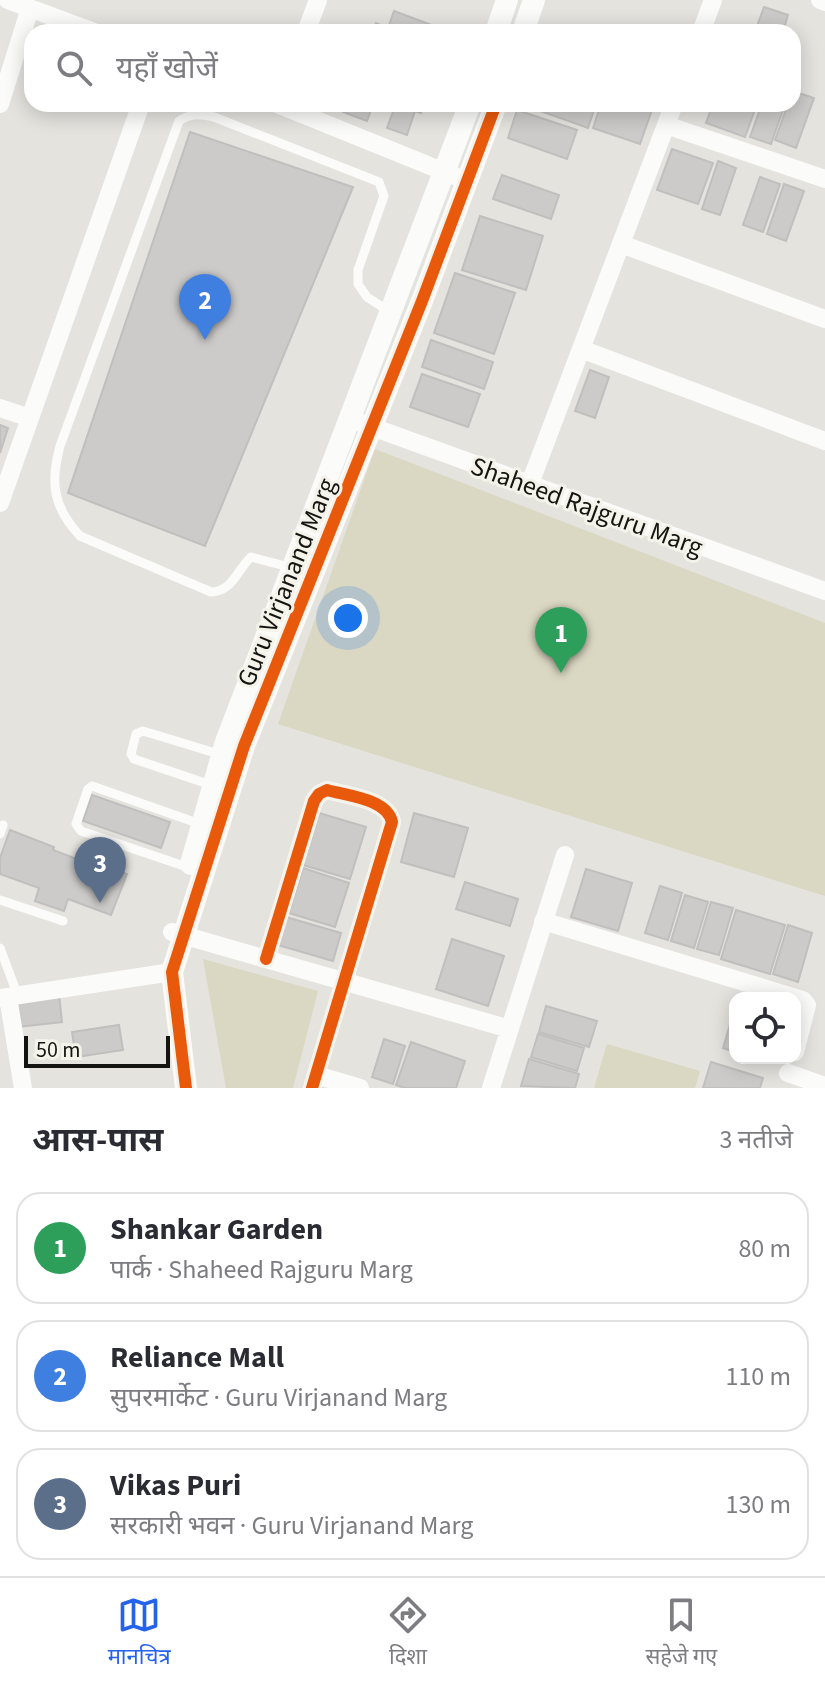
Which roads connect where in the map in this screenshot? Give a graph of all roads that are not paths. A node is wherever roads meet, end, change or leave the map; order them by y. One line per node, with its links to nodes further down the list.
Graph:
1 (8, 0): 6 (street)
2 (318, 0): 9 (street)
3 (507, 0): 10 (street)
4 (534, 0): 11 (street)
5 (713, 0): 12 (street)
6 (30, 8): 7 (street); 8 (street)
7 (25, 24)
8 (73, 24)
9 (309, 24)
10 (499, 24)
11 (526, 24)
12 (704, 24)
13 (24, 27): 14 (street)
14 (0, 104)
15 (138, 112): 29 (street)
16 (297, 112): 21 (street)
17 (467, 112): 21 (street, Guru Virjanand Marg)
18 (493, 112): 23 (street, Guru Virjanand Marg)
19 (671, 112): 20 (street)
20 (666, 125): 22 (street); 24 (street)
21 (444, 173): 23 (street); 25 (street, Guru Virjanand Marg)
22 (825, 179)
23 (467, 181): 31 (street, Guru Virjanand Marg)
24 (621, 244): 26 (street); 27 (street)
25 (391, 312): 30 (street, Guru Virjanand Marg); 35 (lane)
26 (825, 319)
27 (581, 349): 32 (street); 33 (street)
28 (0, 408): 29 (street)
29 (30, 418): 34 (street)
30 (350, 419): 31 (street, Shaheed Rajguru Marg); 35 (street, Guru Virjanand Marg)
31 (372, 428): 33 (street, Shaheed Rajguru Marg); 45 (street, Guru Virjanand Marg)
32 (825, 441)
33 (529, 486): 36 (street, Shaheed Rajguru Marg)
34 (0, 503)
35 (293, 568): 37 (street, Guru Virjanand Marg)
36 (825, 591)
37 (222, 755): 38 (street, Guru Virjanand Marg); 38 (lane)
38 (214, 786): 39 (street, Guru Virjanand Marg)
39 (203, 825): 41 (street, Guru Virjanand Marg); 41 (lane)
40 (565, 855): 44 (street)
41 (190, 868): 45 (street, Guru Virjanand Marg)
42 (0, 900): 43 (lane)
43 (63, 921)
44 (543, 921): 50 (street); 53 (street)
45 (178, 934): 47 (street); 48 (street, Guru Virjanand Marg)
46 (0, 948): 51 (lane)
47 (266, 959): 49 (street); 49 (street)
48 (166, 973): 51 (street); 59 (street, Guru Virjanand Marg); 60 (street, Guru Virjanand Marg)
49 (344, 982): 53 (street); 56 (street)
50 (777, 992)
51 (9, 997): 58 (street)
52 (801, 999): 54 (street)
53 (510, 1029): 62 (street)
54 (801, 1034)
55 (788, 1073): 57 (street)
56 (314, 1081): 61 (street)
57 (825, 1086)
58 (23, 1088)
59 (171, 1088)
60 (186, 1088)
61 (360, 1088)
62 (491, 1088)

